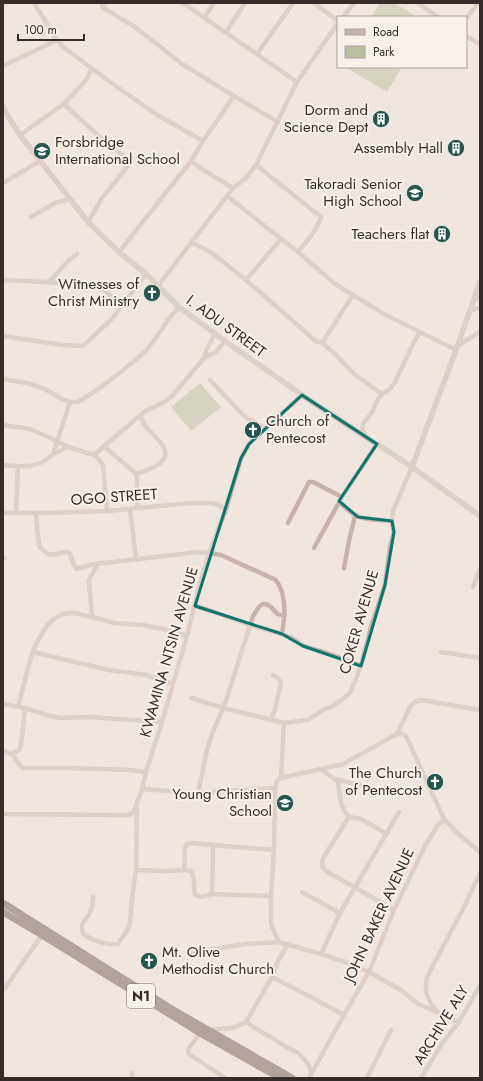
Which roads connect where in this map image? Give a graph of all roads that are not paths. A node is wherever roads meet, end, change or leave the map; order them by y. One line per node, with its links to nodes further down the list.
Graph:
1 (34, 3): 20 (street)
2 (98, 3): 11 (street)
3 (183, 3): 14 (street)
4 (214, 3): 14 (street)
5 (244, 3): 18 (street)
6 (293, 3): 22 (street)
7 (314, 3): 16 (street)
8 (354, 3): 12 (street)
9 (418, 3): 13 (street)
10 (478, 3): 15 (street)
11 (103, 5): 26 (street)
12 (344, 16)
13 (437, 16)
14 (204, 18): 18 (street)
15 (467, 18)
16 (337, 21)
17 (337, 23): 25 (street)
18 (226, 32): 22 (street)
19 (467, 37): 21 (street)
20 (57, 40): 23 (street); 24 (street)
21 (480, 44)
22 (257, 54): 25 (street)
23 (3, 66)
24 (92, 68): 27 (street); 31 (street)
25 (297, 82): 29 (street)
26 (234, 96): 29 (street); 31 (street)
27 (64, 104): 30 (street); 40 (street)
28 (3, 108): 30 (street, I. ADU STREET)
29 (278, 122): 34 (street)
30 (20, 135): 32 (street, I. ADU STREET)
31 (202, 141): 33 (street)
32 (40, 161): 35 (street); 38 (street, I. ADU STREET)
33 (191, 161): 36 (street); 43 (street)
34 (256, 165): 36 (street); 44 (street)
35 (3, 183)
36 (234, 188): 37 (street)
37 (227, 196): 41 (street); 42 (street)
38 (70, 199): 39 (street); 40 (street, I. ADU STREET)
39 (31, 217)
40 (88, 222): 43 (street, I. ADU STREET)
41 (281, 239): 44 (street); 48 (street)
42 (191, 242): 48 (street); 51 (street)
43 (119, 252): 46 (street, I. ADU STREET)
44 (298, 252): 52 (street)
45 (77, 254): 49 (street)
46 (146, 274): 51 (street, I. ADU STREET); 56 (street)
47 (3, 280): 49 (street)
48 (246, 280): 64 (street)
49 (49, 282): 56 (street)
50 (480, 282): 53 (street, COKER AVENUE)
51 (158, 286): 55 (street, I. ADU STREET)
52 (353, 295): 59 (street); 64 (street)
53 (475, 295): 54 (street); 58 (street, COKER AVENUE)
54 (480, 302)
55 (179, 306): 61 (street, I. ADU STREET); 71 (street)
56 (121, 307): 62 (street)
57 (480, 308): 58 (street)
58 (470, 310): 65 (street, COKER AVENUE)
59 (420, 332): 65 (street); 69 (street)
60 (480, 332): 65 (street)
61 (215, 334): 63 (street, I. ADU STREET); 66 (street)
62 (3, 336)
63 (225, 341): 66 (street); 70 (street, I. ADU STREET)
64 (321, 342): 69 (street)
65 (457, 348): 84 (street, COKER AVENUE)
66 (204, 358): 72 (street)
67 (3, 379): 71 (street)
68 (210, 380): 74 (street)
69 (382, 394): 75 (street)
70 (302, 395): 74 (street, KWAMINA NTSIN AVENUE); 75 (street, I. ADU STREET)
71 (70, 402): 76 (street)
72 (140, 416): 78 (street); 85 (street)
73 (3, 426): 76 (street)
74 (264, 428): 89 (street, KWAMINA NTSIN AVENUE)
75 (366, 436): 77 (street, I. ADU STREET)
76 (57, 441): 79 (street); 80 (street)
77 (377, 444): 84 (street, I. ADU STREET); 86 (street)
78 (104, 446): 81 (street); 85 (street)
79 (68, 447): 80 (street); 81 (street)
80 (53, 454): 83 (street)
81 (94, 455): 90 (street)
82 (3, 465): 83 (street)
83 (18, 467): 92 (street)
84 (412, 467): 95 (street, I. ADU STREET); 96 (street, COKER AVENUE)
85 (136, 474): 87 (street)
86 (341, 499): 94 (street); 97 (street); 98 (street)
87 (136, 508): 88 (street, OGO STREET); 89 (street, OGO STREET)
88 (130, 509): 90 (street, OGO STREET); 100 (street)
89 (226, 509): 99 (street, KWAMINA NTSIN AVENUE)
90 (107, 511): 93 (street, OGO STREET)
91 (3, 513): 92 (street, OGO STREET)
92 (16, 514): 93 (street, OGO STREET)
93 (36, 514): 101 (street)
94 (355, 516): 96 (street); 102 (street)
95 (480, 516)
96 (392, 521): 114 (street, COKER AVENUE)
97 (288, 523)
98 (314, 548)
99 (210, 553): 100 (street); 105 (street, KWAMINA NTSIN AVENUE); 106 (street)
100 (136, 559): 101 (street)
101 (100, 563): 107 (street)
102 (344, 568)
103 (480, 569): 104 (street)
104 (473, 587)
105 (195, 606): 108 (street); 110 (street, KWAMINA NTSIN AVENUE)
106 (285, 615): 108 (street); 109 (street)
107 (92, 618): 110 (street); 112 (street)
108 (250, 625): 109 (street); 121 (street)
109 (282, 634): 114 (street)
110 (187, 636): 116 (street, KWAMINA NTSIN AVENUE)
111 (441, 652): 113 (street)
112 (32, 653): 116 (street); 119 (street)
113 (480, 658)
114 (361, 666): 125 (street, COKER AVENUE)
115 (273, 675): 123 (street)
116 (173, 684): 124 (street, KWAMINA NTSIN AVENUE)
117 (191, 698): 121 (street, COKER AVENUE)
118 (3, 704): 119 (street)
119 (18, 707): 120 (street)
120 (25, 708): 124 (street); 128 (street)
121 (223, 708): 123 (street, COKER AVENUE); 136 (street)
122 (480, 710): 126 (street)
123 (271, 720): 125 (street, COKER AVENUE)
124 (162, 722): 130 (street, KWAMINA NTSIN AVENUE)
125 (284, 724): 131 (street)
126 (397, 734): 129 (street); 141 (street)
127 (3, 751): 128 (street)
128 (12, 754): 130 (street)
129 (321, 769): 131 (street); 132 (street)
130 (146, 772): 135 (street, KWAMINA NTSIN AVENUE)
131 (281, 778): 134 (street)
132 (335, 779): 133 (street); 140 (street)
133 (363, 786)
134 (275, 788): 136 (street); 144 (street)
135 (142, 789): 136 (street); 137 (street, KWAMINA NTSIN AVENUE)
136 (198, 793)
137 (137, 805): 139 (street); 146 (street, KWAMINA NTSIN AVENUE)
138 (399, 812): 142 (street)
139 (3, 814)
140 (349, 817): 142 (street); 149 (street)
141 (444, 819): 145 (street); 155 (street, JOHN BAKER AVENUE)
142 (387, 834): 149 (street)
143 (213, 845): 144 (street); 147 (street); 151 (street)
144 (274, 850): 152 (street)
145 (480, 852)
146 (136, 870): 147 (street); 153 (street, KWAMINA NTSIN AVENUE)
147 (183, 870): 151 (street)
148 (480, 873): 167 (street)
149 (356, 887): 155 (street); 157 (street)
150 (302, 892): 157 (street)
151 (212, 894): 152 (street)
152 (271, 896): 159 (street)
153 (93, 897)
154 (3, 903): 171 (highway, N1)
155 (394, 910): 163 (street, JOHN BAKER AVENUE)
156 (3, 912): 158 (highway, N1)
157 (340, 913): 162 (street)
158 (42, 935): 166 (street); 173 (highway, N1)
159 (279, 942): 160 (street); 161 (street)
160 (288, 944): 162 (street); 164 (street)
161 (191, 952)
162 (321, 954): 163 (street)
163 (369, 972): 167 (street); 168 (street, JOHN BAKER AVENUE)
164 (272, 977): 168 (street); 169 (street)
165 (479, 987): 170 (street, ARCHIVE ALY)
166 (3, 991)
167 (441, 1014): 170 (street)
168 (344, 1015): 174 (street, JOHN BAKER AVENUE)
169 (246, 1022): 171 (street); 174 (street)
170 (459, 1022): 180 (street, ARCHIVE ALY)
171 (210, 1030): 177 (highway, N1)
172 (391, 1030): 179 (street)
173 (200, 1033): 175 (street); 176 (highway, N1)
174 (312, 1072): 178 (street, JOHN BAKER AVENUE)
175 (225, 1078)
176 (280, 1078)
177 (292, 1078)
178 (308, 1078)
179 (367, 1078)
180 (421, 1078)

